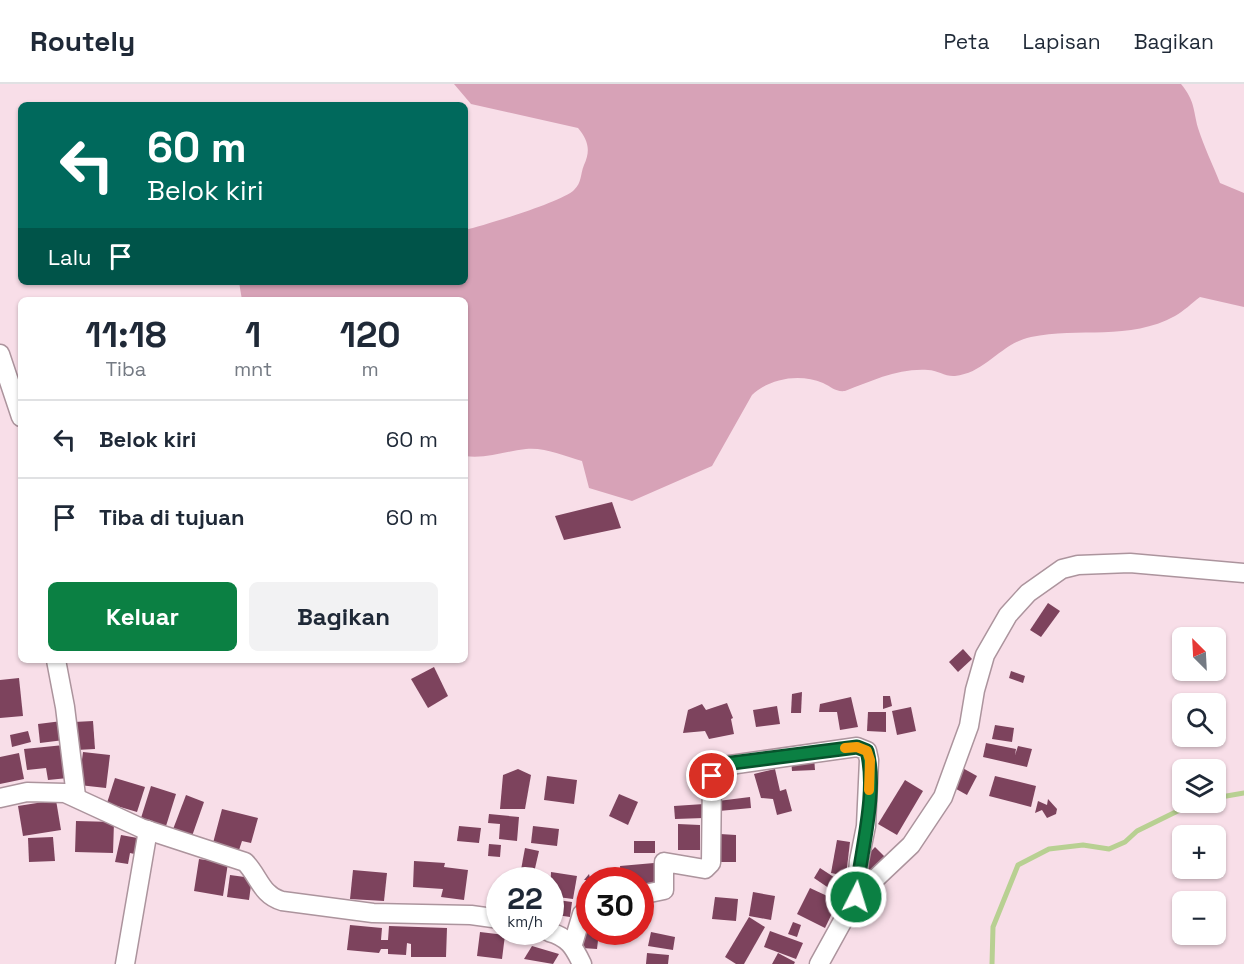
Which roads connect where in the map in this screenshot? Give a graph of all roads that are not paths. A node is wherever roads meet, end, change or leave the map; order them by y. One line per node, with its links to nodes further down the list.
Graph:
1 (0, 354): 2 (street)
2 (5, 392): 3 (street)
3 (18, 412)
4 (1244, 573): 10 (street)
5 (57, 663): 6 (street)
6 (76, 796): 7 (street); 8 (street)
7 (0, 798)
8 (148, 830): 11 (street); 15 (street)
9 (654, 892): 10 (street)
10 (856, 897): 17 (street)
11 (486, 918)
12 (576, 934): 14 (street)
13 (564, 938): 14 (street)
14 (573, 944): 16 (street)
15 (125, 964)
16 (582, 964)
17 (819, 964)

